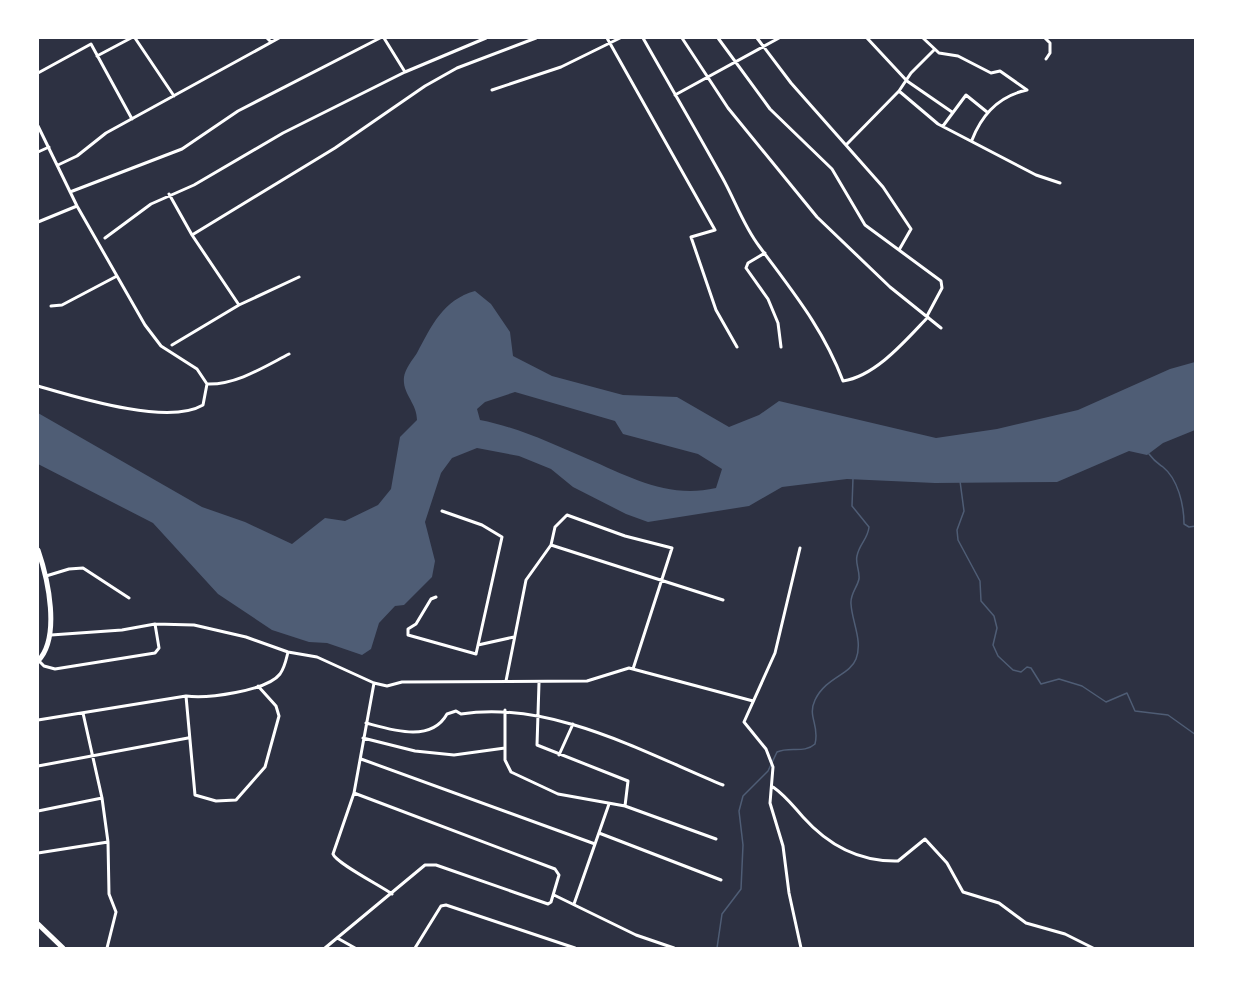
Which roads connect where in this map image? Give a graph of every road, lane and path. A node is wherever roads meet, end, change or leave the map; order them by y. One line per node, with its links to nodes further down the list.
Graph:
1 (133, 38): 21 (street); 31 (street)
2 (267, 38): 17 (street)
3 (279, 38): 17 (street)
4 (382, 38): 24 (street); 43 (street)
5 (486, 38): 24 (street)
6 (536, 38): 47 (street)
7 (607, 38): 18 (street)
8 (620, 38): 18 (street)
9 (643, 38): 30 (street)
10 (682, 38): 26 (street)
11 (718, 38): 23 (street)
12 (757, 38): 19 (street)
13 (779, 38): 19 (street)
14 (867, 38): 27 (street)
15 (923, 38): 20 (street)
16 (1045, 38): 22 (street)
17 (271, 42): 31 (street)
18 (610, 43): 28 (street); 58 (street)
19 (764, 46): 23 (street); 38 (street)
20 (934, 50): 27 (street); 33 (street)
21 (97, 56): 25 (street); 34 (street)
22 (1046, 59)
23 (735, 63): 26 (street); 49 (street)
24 (405, 72): 44 (street)
25 (38, 73)
26 (707, 80): 30 (street); 55 (street)
27 (907, 81): 29 (street); 32 (street)
28 (492, 90)
29 (899, 91): 36 (street); 38 (street)
30 (675, 95): 50 (street)
31 (174, 96): 34 (street)
32 (952, 112): 33 (street); 36 (street)
33 (987, 112): 37 (street)
34 (132, 119): 41 (street)
35 (38, 126): 39 (street)
36 (943, 126): 37 (street)
37 (972, 140): 42 (street)
38 (847, 144): 49 (street)
39 (49, 147): 40 (street); 41 (street)
40 (38, 152)
41 (58, 165): 43 (street)
42 (1060, 183)
43 (70, 192): 45 (street)
44 (169, 194): 47 (street); 48 (street)
45 (77, 206): 46 (street); 51 (street)
46 (38, 222)
47 (192, 235): 53 (street)
48 (105, 238)
49 (899, 251): 55 (street)
50 (765, 253): 55 (street); 59 (street)
51 (117, 276): 54 (street); 61 (street)
52 (299, 277): 53 (street)
53 (239, 305): 57 (street)
54 (51, 306)
55 (927, 317): 56 (street)
56 (941, 328)
57 (171, 345)
58 (737, 347)
59 (781, 347)
60 (289, 354): 61 (street)
61 (207, 384): 62 (street)
62 (38, 386)
63 (442, 511): 75 (street)
64 (551, 545): 68 (street); 68 (street); 74 (street)
65 (800, 548): 84 (street)
66 (38, 550): 67 (highway)
67 (45, 576): 70 (street); 73 (highway)
68 (660, 582): 71 (street); 78 (street)
69 (436, 597): 75 (street)
70 (129, 598)
71 (723, 600)
72 (154, 624): 73 (street); 76 (street); 77 (street)
73 (51, 635): 77 (highway)
74 (514, 637): 75 (street); 79 (street)
75 (478, 645)
76 (288, 652): 80 (street); 82 (street)
77 (38, 661)
78 (633, 669): 81 (street); 84 (street)
79 (506, 681): 80 (street); 81 (street)
80 (374, 683): 89 (street)
81 (539, 683): 87 (street)
82 (258, 686): 83 (street); 91 (street)
83 (186, 696): 86 (street); 91 (street)
84 (753, 701): 99 (street)
85 (505, 710): 87 (street); 89 (street); 93 (street)
86 (83, 712): 88 (street); 94 (street)
87 (538, 716): 90 (street); 95 (street)
88 (38, 720)
89 (366, 723): 92 (street)
90 (573, 724): 95 (street); 98 (street)
91 (188, 738): 94 (street)
92 (363, 738): 93 (street); 96 (street)
93 (505, 748): 102 (street)
94 (93, 754): 97 (street); 101 (street)
95 (558, 755): 103 (street)
96 (361, 759): 100 (street); 108 (street)
97 (38, 766)
98 (723, 785)
99 (772, 786): 123 (street); 124 (street)
100 (354, 793): 111 (street); 112 (street)
101 (102, 798): 104 (street); 107 (street)
102 (609, 804): 103 (street); 105 (street)
103 (625, 807): 106 (street)
104 (38, 811)
105 (600, 833): 108 (street); 110 (street)
106 (716, 839)
107 (108, 842): 109 (street); 117 (street)
108 (595, 844): 113 (street)
109 (38, 853)
110 (721, 880)
111 (392, 894): 112 (street); 115 (street)
112 (554, 895): 113 (street)
113 (574, 904): 122 (street)
114 (38, 924): 116 (highway)
115 (339, 939): 118 (street); 119 (street)
116 (63, 948)
117 (106, 948)
118 (325, 948)
119 (355, 948)
120 (415, 948): 121 (street)
121 (576, 948)
122 (674, 948)
123 (801, 948)
124 (1093, 948)

